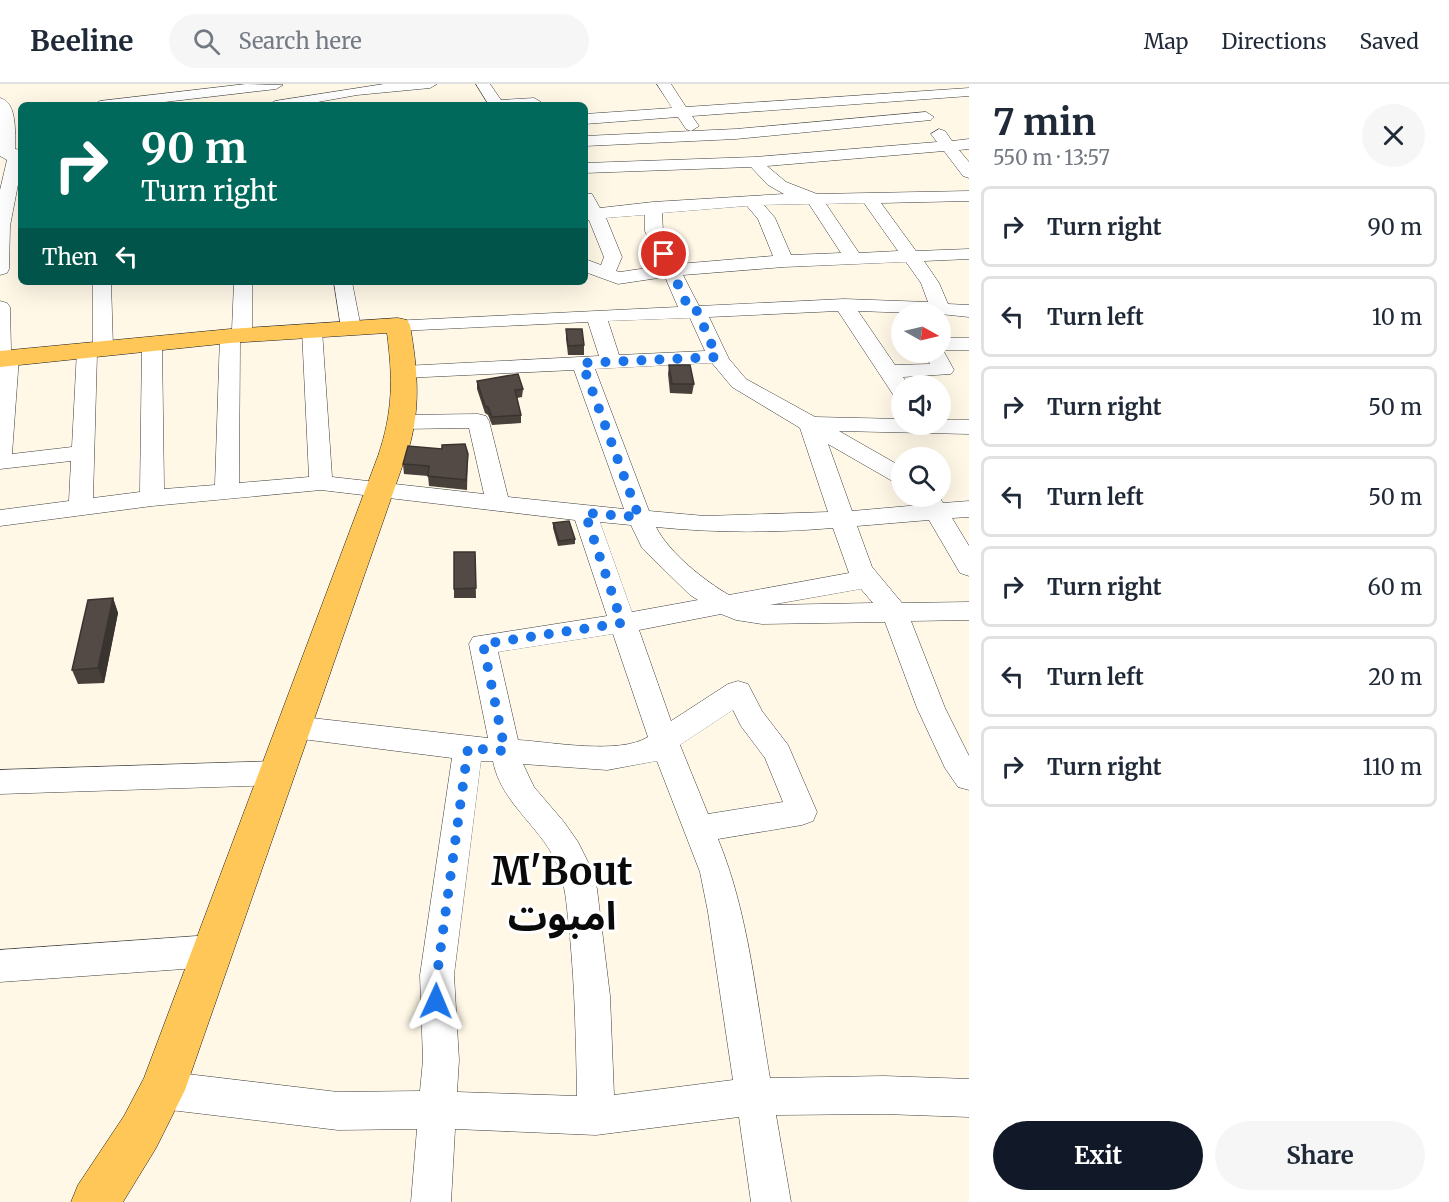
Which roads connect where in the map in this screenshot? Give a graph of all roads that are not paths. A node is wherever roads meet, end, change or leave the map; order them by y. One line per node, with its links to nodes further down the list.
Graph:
1 (276, 84): 8 (street); 12 (street)
2 (430, 84): 9 (street)
3 (483, 84): 14 (street)
4 (681, 84): 5 (street)
5 (665, 85): 17 (street)
6 (907, 90): 7 (street); 17 (street); 18 (street)
7 (969, 92)
8 (214, 94): 11 (street)
9 (325, 95): 13 (street)
10 (538, 100): 15 (street)
11 (104, 102)
12 (279, 102)
13 (294, 102)
14 (496, 102)
15 (522, 102)
16 (9, 110): 26 (street)
17 (682, 112): 19 (street); 21 (street)
18 (926, 117): 20 (street); 24 (street)
19 (588, 119)
20 (872, 121): 21 (street); 25 (street)
21 (696, 136): 22 (street); 27 (street)
22 (588, 141)
23 (969, 144): 24 (street)
24 (948, 145): 25 (street); 30 (street)
25 (896, 150): 28 (street)
26 (11, 154): 31 (street)
27 (713, 162): 28 (street); 29 (street)
28 (755, 162): 32 (street)
29 (588, 168)
30 (969, 173)
31 (14, 180): 40 (street)
32 (771, 182): 34 (street); 36 (street)
33 (969, 196): 35 (street)
34 (814, 198): 35 (street); 36 (street); 43 (street)
35 (869, 198): 42 (street)
36 (756, 200): 37 (street); 44 (street)
37 (652, 207): 38 (street); 47 (street)
38 (590, 214): 48 (street)
39 (18, 220): 40 (street)
40 (1, 224): 46 (street)
41 (969, 254): 42 (street)
42 (912, 256): 43 (street); 52 (street)
43 (852, 258): 44 (street)
44 (784, 261): 47 (street)
45 (588, 266): 48 (street)
46 (0, 269)
47 (672, 270): 48 (street); 56 (street)
48 (612, 275): 59 (street)
49 (102, 285): 68 (street)
50 (243, 285): 64 (street)
51 (344, 285): 62 (street)
52 (929, 303)
53 (844, 305): 55 (street); 56 (street); 74 (street)
54 (0, 307): 70 (street)
55 (891, 308)
56 (694, 311): 59 (street); 69 (street)
57 (951, 311): 58 (street)
58 (969, 311)
59 (630, 314): 60 (street)
60 (596, 315): 61 (street); 71 (street)
61 (398, 325): 62 (main road); 75 (main road)
62 (351, 328): 63 (main road)
63 (312, 330): 64 (main road); 86 (street)
64 (236, 335): 65 (main road); 87 (street)
65 (152, 343): 68 (main road); 89 (street)
66 (951, 344): 67 (street)
67 (969, 344)
68 (95, 349): 70 (main road); 82 (street)
69 (717, 357): 71 (street); 78 (street)
70 (4, 358): 83 (street)
71 (611, 362): 72 (street)
72 (582, 363): 75 (street); 97 (street)
73 (940, 363): 74 (street)
74 (888, 371): 76 (street)
75 (404, 372): 77 (main road)
76 (891, 376)
77 (401, 422): 88 (main road); 90 (street)
78 (810, 424): 79 (street); 85 (street); 99 (street)
79 (891, 425)
80 (951, 427): 81 (street)
81 (969, 428)
82 (82, 453): 84 (street); 91 (street)
83 (0, 457)
84 (0, 462)
85 (891, 471)
86 (321, 483): 87 (street); 88 (street)
87 (227, 491): 89 (street)
88 (380, 491): 90 (street); 106 (main road)
89 (152, 498): 91 (street)
90 (498, 504): 96 (street)
91 (81, 507): 98 (street)
92 (912, 507): 99 (street)
93 (932, 507): 100 (street)
94 (951, 507): 95 (street)
95 (969, 509)
96 (585, 513): 97 (street); 105 (street)
97 (639, 517): 99 (street); 102 (street)
98 (0, 518)
99 (844, 518): 101 (street)
100 (969, 567)
101 (865, 579): 102 (street); 103 (street)
102 (722, 605): 103 (street); 105 (street)
103 (894, 611): 104 (street); 111 (street)
104 (969, 611)
105 (622, 623): 107 (street); 109 (street)
106 (294, 727): 108 (street); 110 (main road)
107 (664, 742): 109 (street); 113 (street); 113 (street)
108 (468, 748): 109 (street); 119 (street)
109 (505, 751): 120 (street)
110 (278, 773): 112 (street); 114 (main road)
111 (969, 778)
112 (0, 782)
113 (699, 829): 117 (street)
114 (212, 951): 115 (street); 116 (main road)
115 (0, 966)
116 (162, 1090): 119 (street); 121 (main road)
117 (753, 1097): 118 (street); 120 (street); 123 (street)
118 (969, 1098)
119 (437, 1110): 120 (street); 122 (street)
120 (596, 1116)
121 (96, 1202)
122 (431, 1202)
123 (771, 1202)

